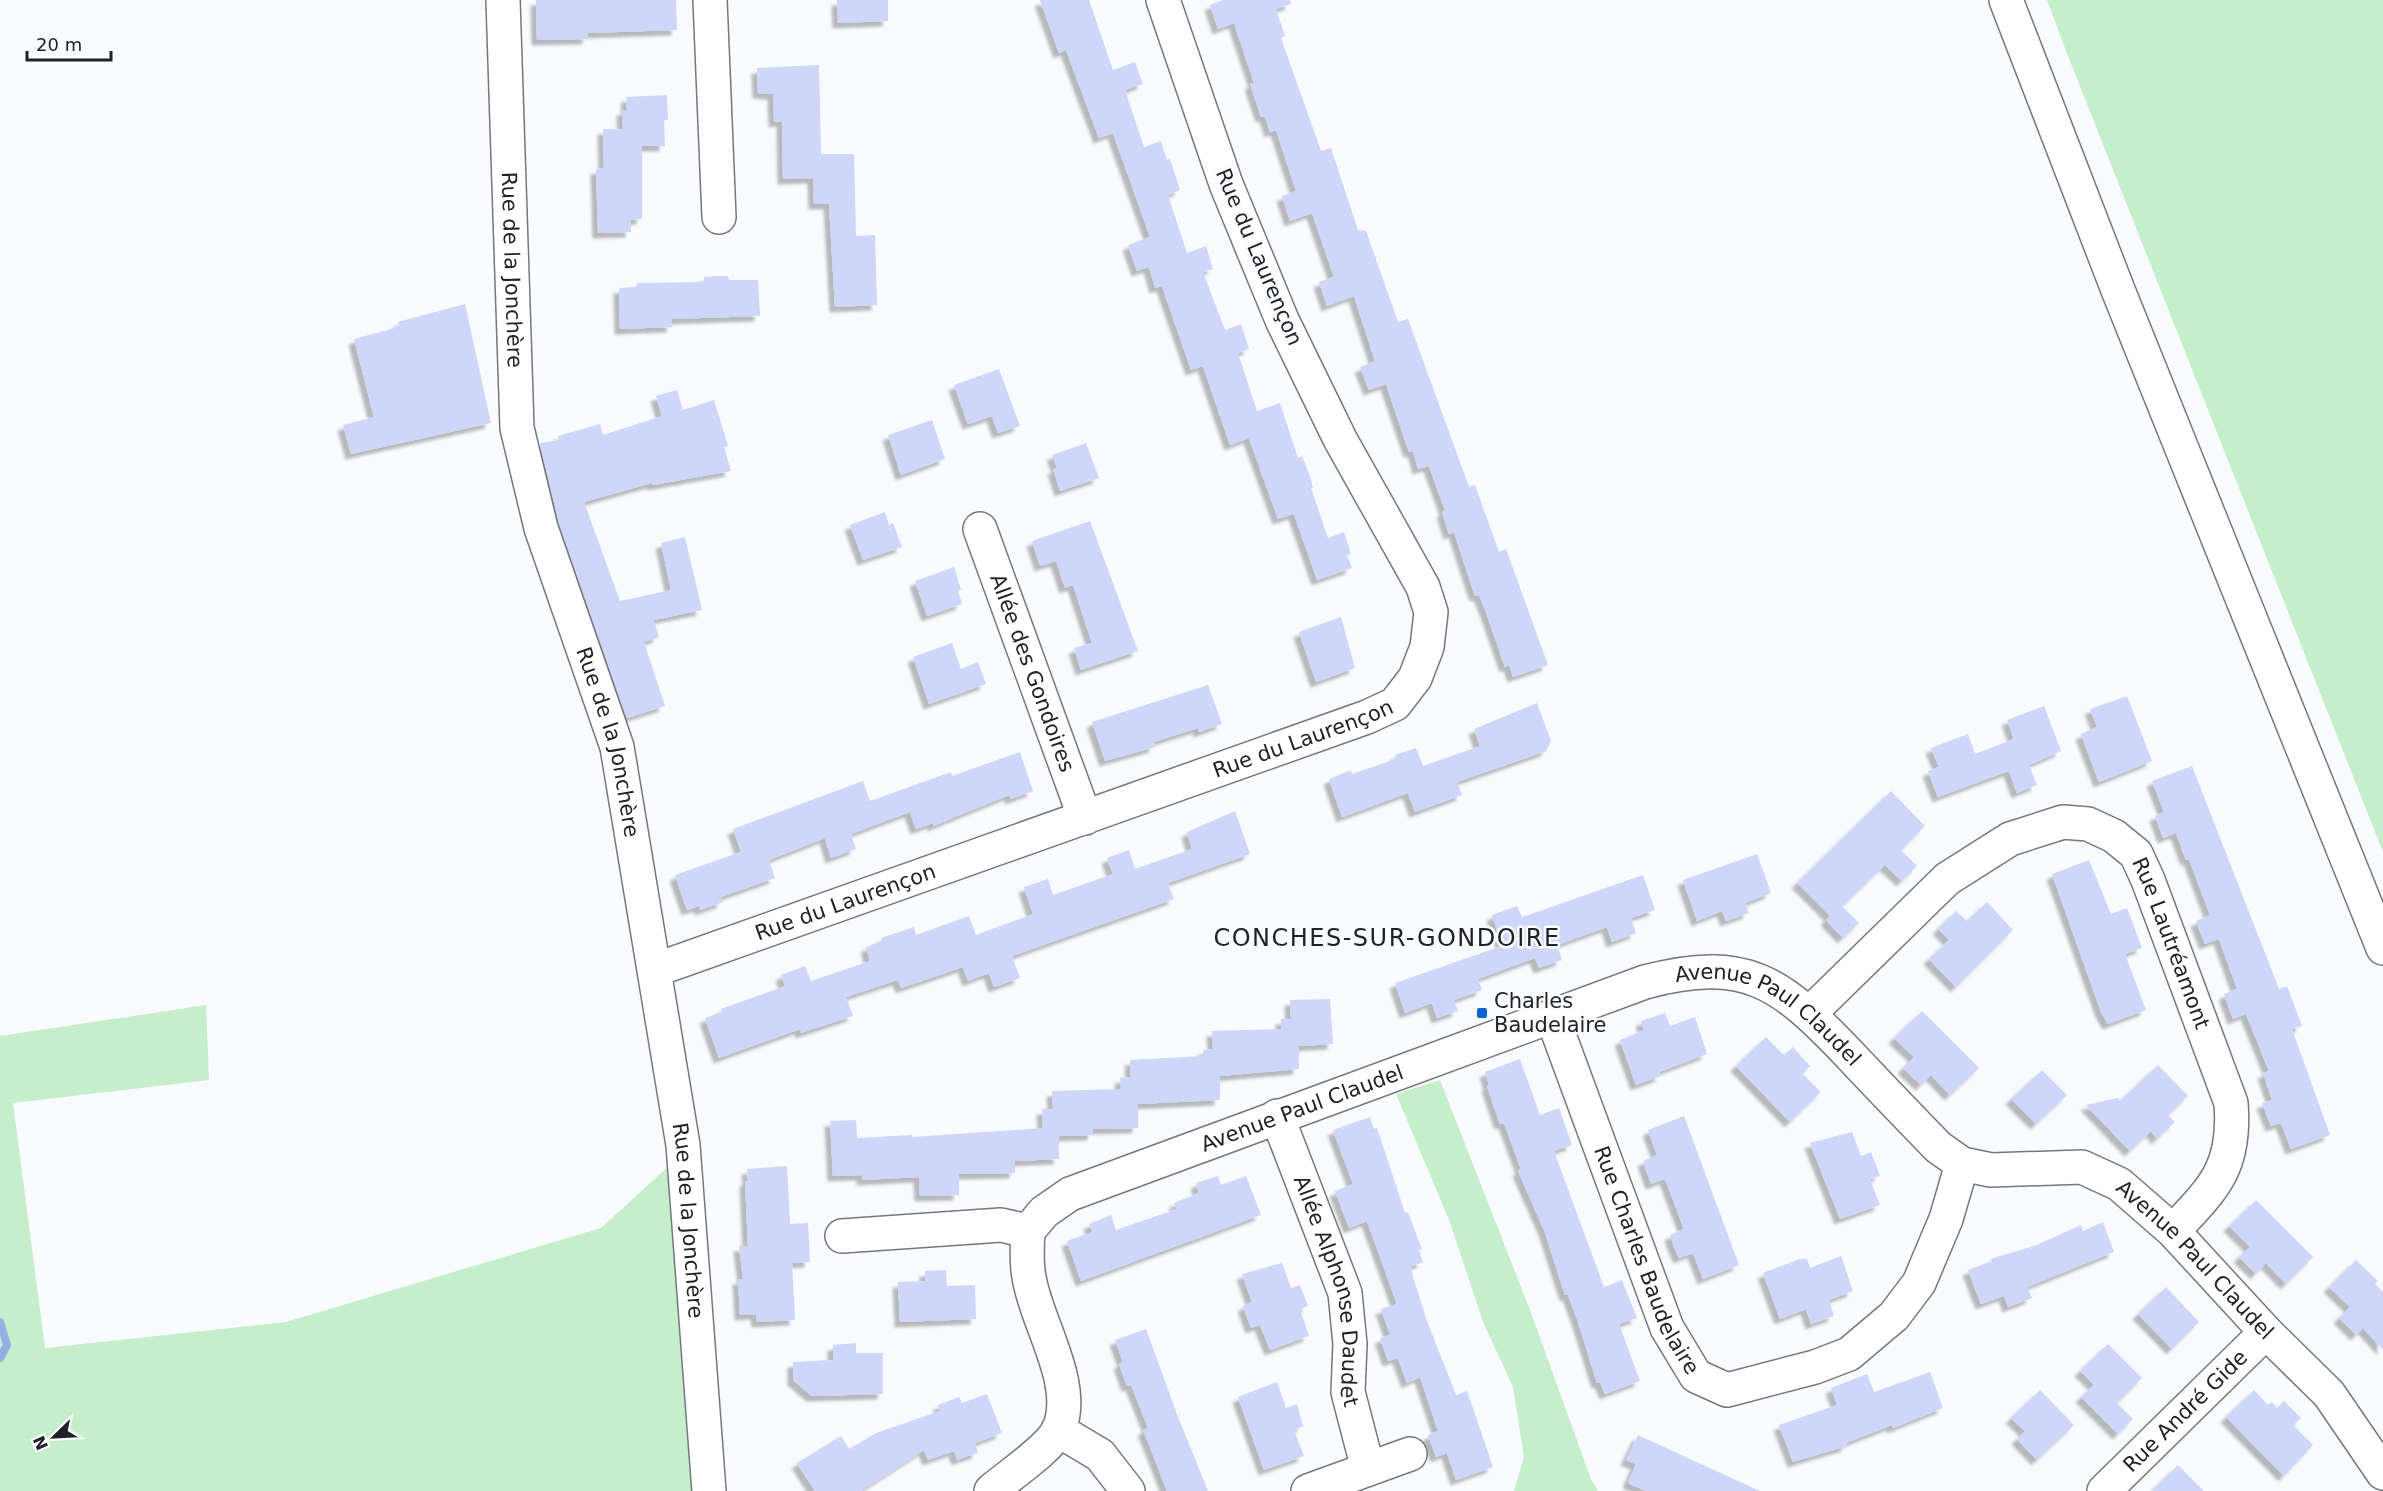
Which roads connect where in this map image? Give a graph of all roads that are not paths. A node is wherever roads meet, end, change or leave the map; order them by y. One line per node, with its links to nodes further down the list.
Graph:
1 (503, 0): 9 (street, Rue de la Jonchère)
2 (710, 0): 5 (street)
3 (1163, 0): 7 (street, Rue du Laurençon)
4 (2006, 0): 8 (street)
5 (719, 217)
6 (981, 529): 7 (street, Allée des Gondoires)
7 (1085, 818): 9 (street, Rue du Laurençon)
8 (2383, 948)
9 (655, 970): 22 (street, Rue de la Jonchère)
10 (1810, 1013): 11 (street, Avenue Paul Claudel); 13 (street, Avenue Paul Claudel); 15 (street, Rue Lautréamont)
11 (1552, 1016): 12 (street, Avenue Paul Claudel); 13 (street, Rue Charles Baudelaire)
12 (1277, 1116): 14 (street, Avenue Paul Claudel); 20 (street, Allée Alphonse Daudet)
13 (1962, 1164): 15 (street, Avenue Paul Claudel)
14 (1028, 1231): 16 (street); 18 (street)
15 (2173, 1231): 17 (street, Avenue Paul Claudel)
16 (842, 1236)
17 (2266, 1332): 21 (street, Avenue Paul Claudel); 26 (street, Rue André Gide)
18 (1058, 1430): 23 (street); 24 (street)
19 (1410, 1454): 20 (street)
20 (1368, 1469): 25 (street)
21 (2383, 1473)
22 (709, 1491)
23 (991, 1491)
24 (1128, 1491)
25 (1308, 1491)
26 (2104, 1491)

